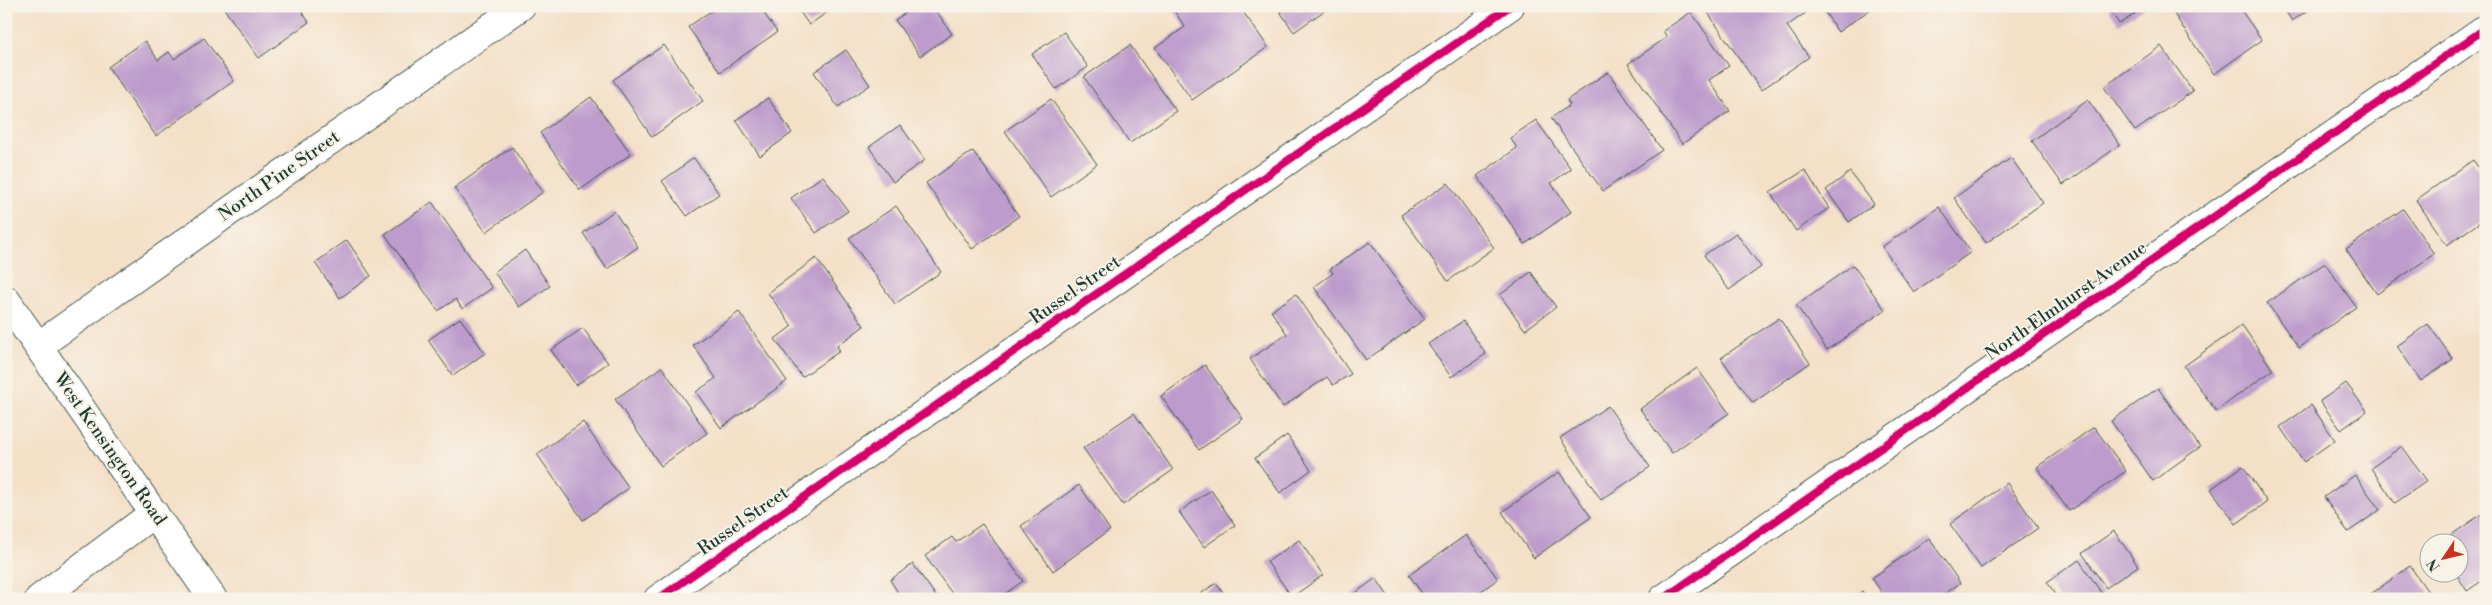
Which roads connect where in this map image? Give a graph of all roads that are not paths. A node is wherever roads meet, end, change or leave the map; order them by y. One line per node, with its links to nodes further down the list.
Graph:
1 (521, 6): 5 (street, North Pine Street)
2 (1510, 6): 9 (street, Russel Street)
3 (2486, 28): 10 (street, North Elmhurst Avenue)
4 (6, 300): 5 (street, West Kensington Road)
5 (38, 346): 6 (street, West Kensington Road)
6 (154, 513): 7 (street); 8 (street, West Kensington Road)
7 (39, 599)
8 (213, 599)
9 (658, 599)
10 (1664, 599)

